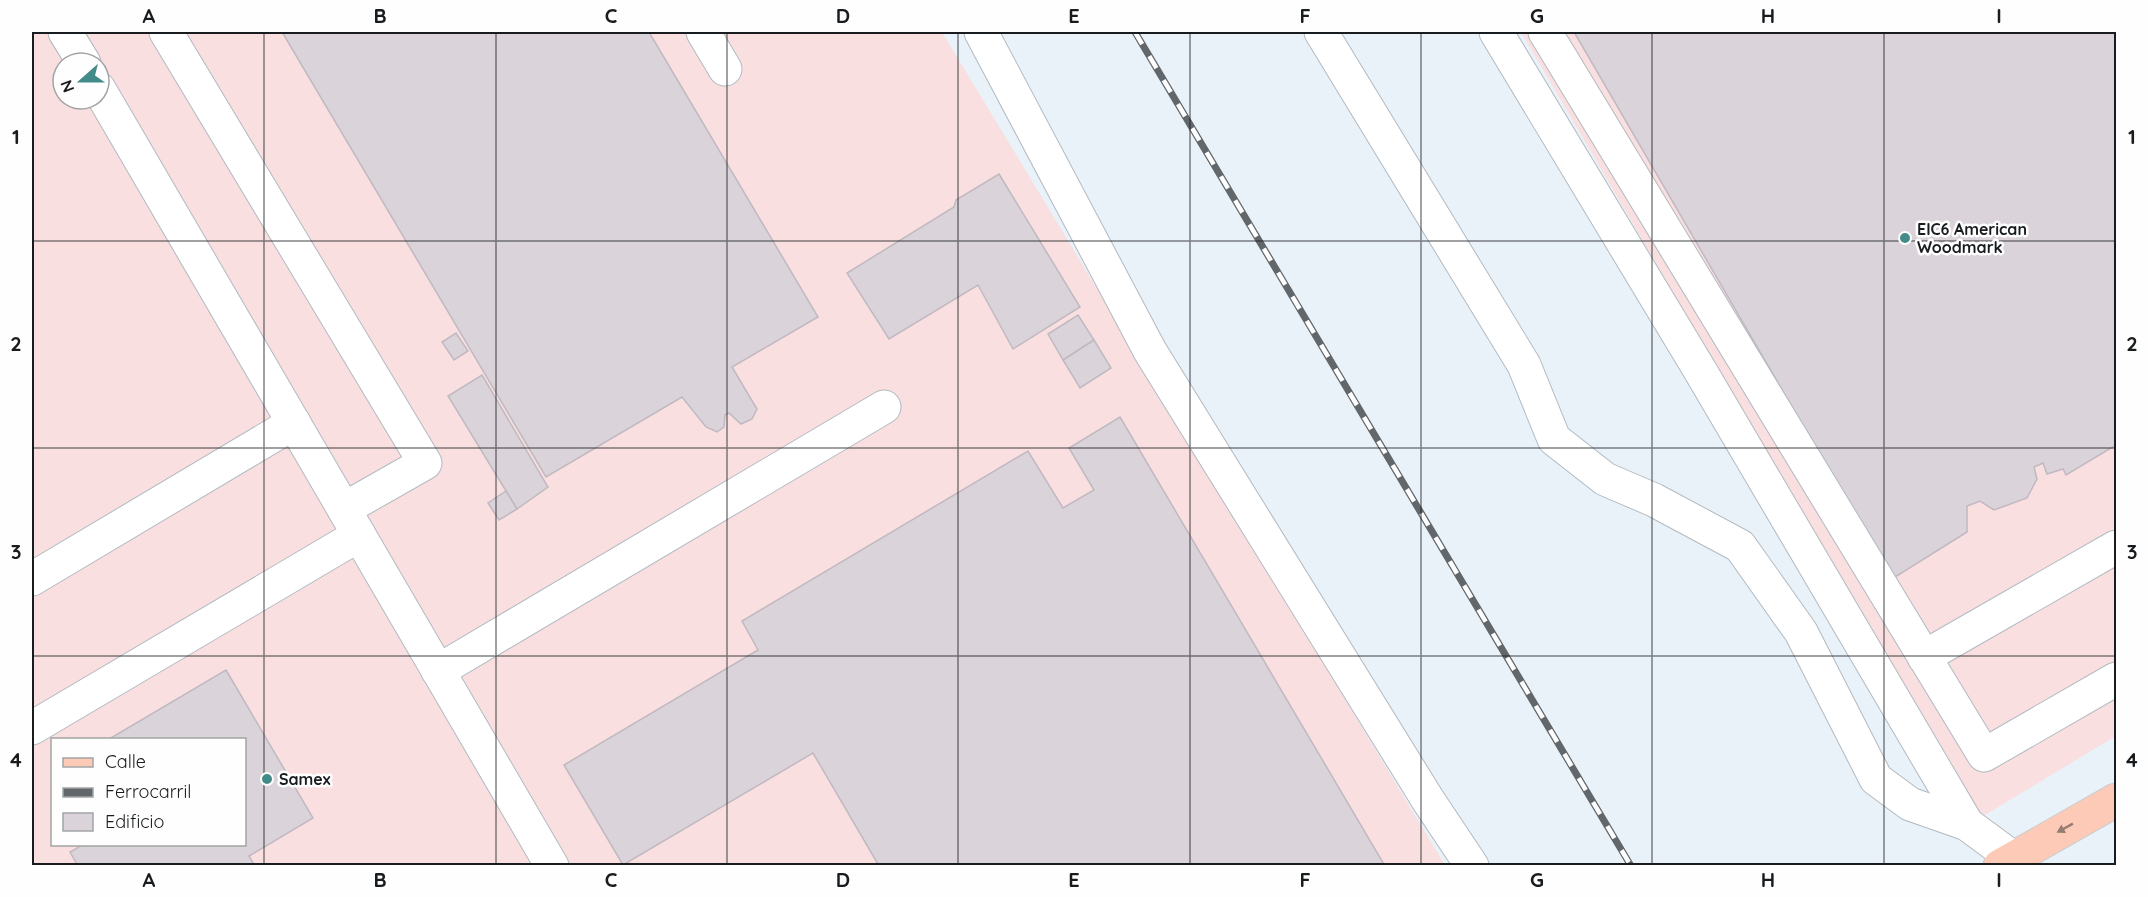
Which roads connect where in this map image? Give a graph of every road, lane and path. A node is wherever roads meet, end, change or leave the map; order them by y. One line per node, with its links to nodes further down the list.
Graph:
1 (65, 32): 8 (street)
2 (166, 32): 13 (street)
3 (703, 32): 9 (street)
4 (981, 32): 24 (street)
5 (1321, 32): 21 (street)
6 (1496, 32): 21 (street)
7 (1545, 32): 16 (street)
8 (77, 51)
9 (725, 69)
10 (111, 110): 12 (street)
11 (884, 407): 17 (street)
12 (294, 423): 13 (street); 15 (street)
13 (351, 522): 17 (street); 19 (street)
14 (2116, 547): 16 (street)
15 (32, 579)
16 (1924, 657): 18 (street)
17 (438, 671): 23 (street)
18 (2116, 679)
19 (32, 728)
20 (2116, 800): 22 (main road, one-way to 22)
21 (1967, 824): 22 (street)
22 (2006, 862)
23 (552, 866)
24 (1472, 866)

